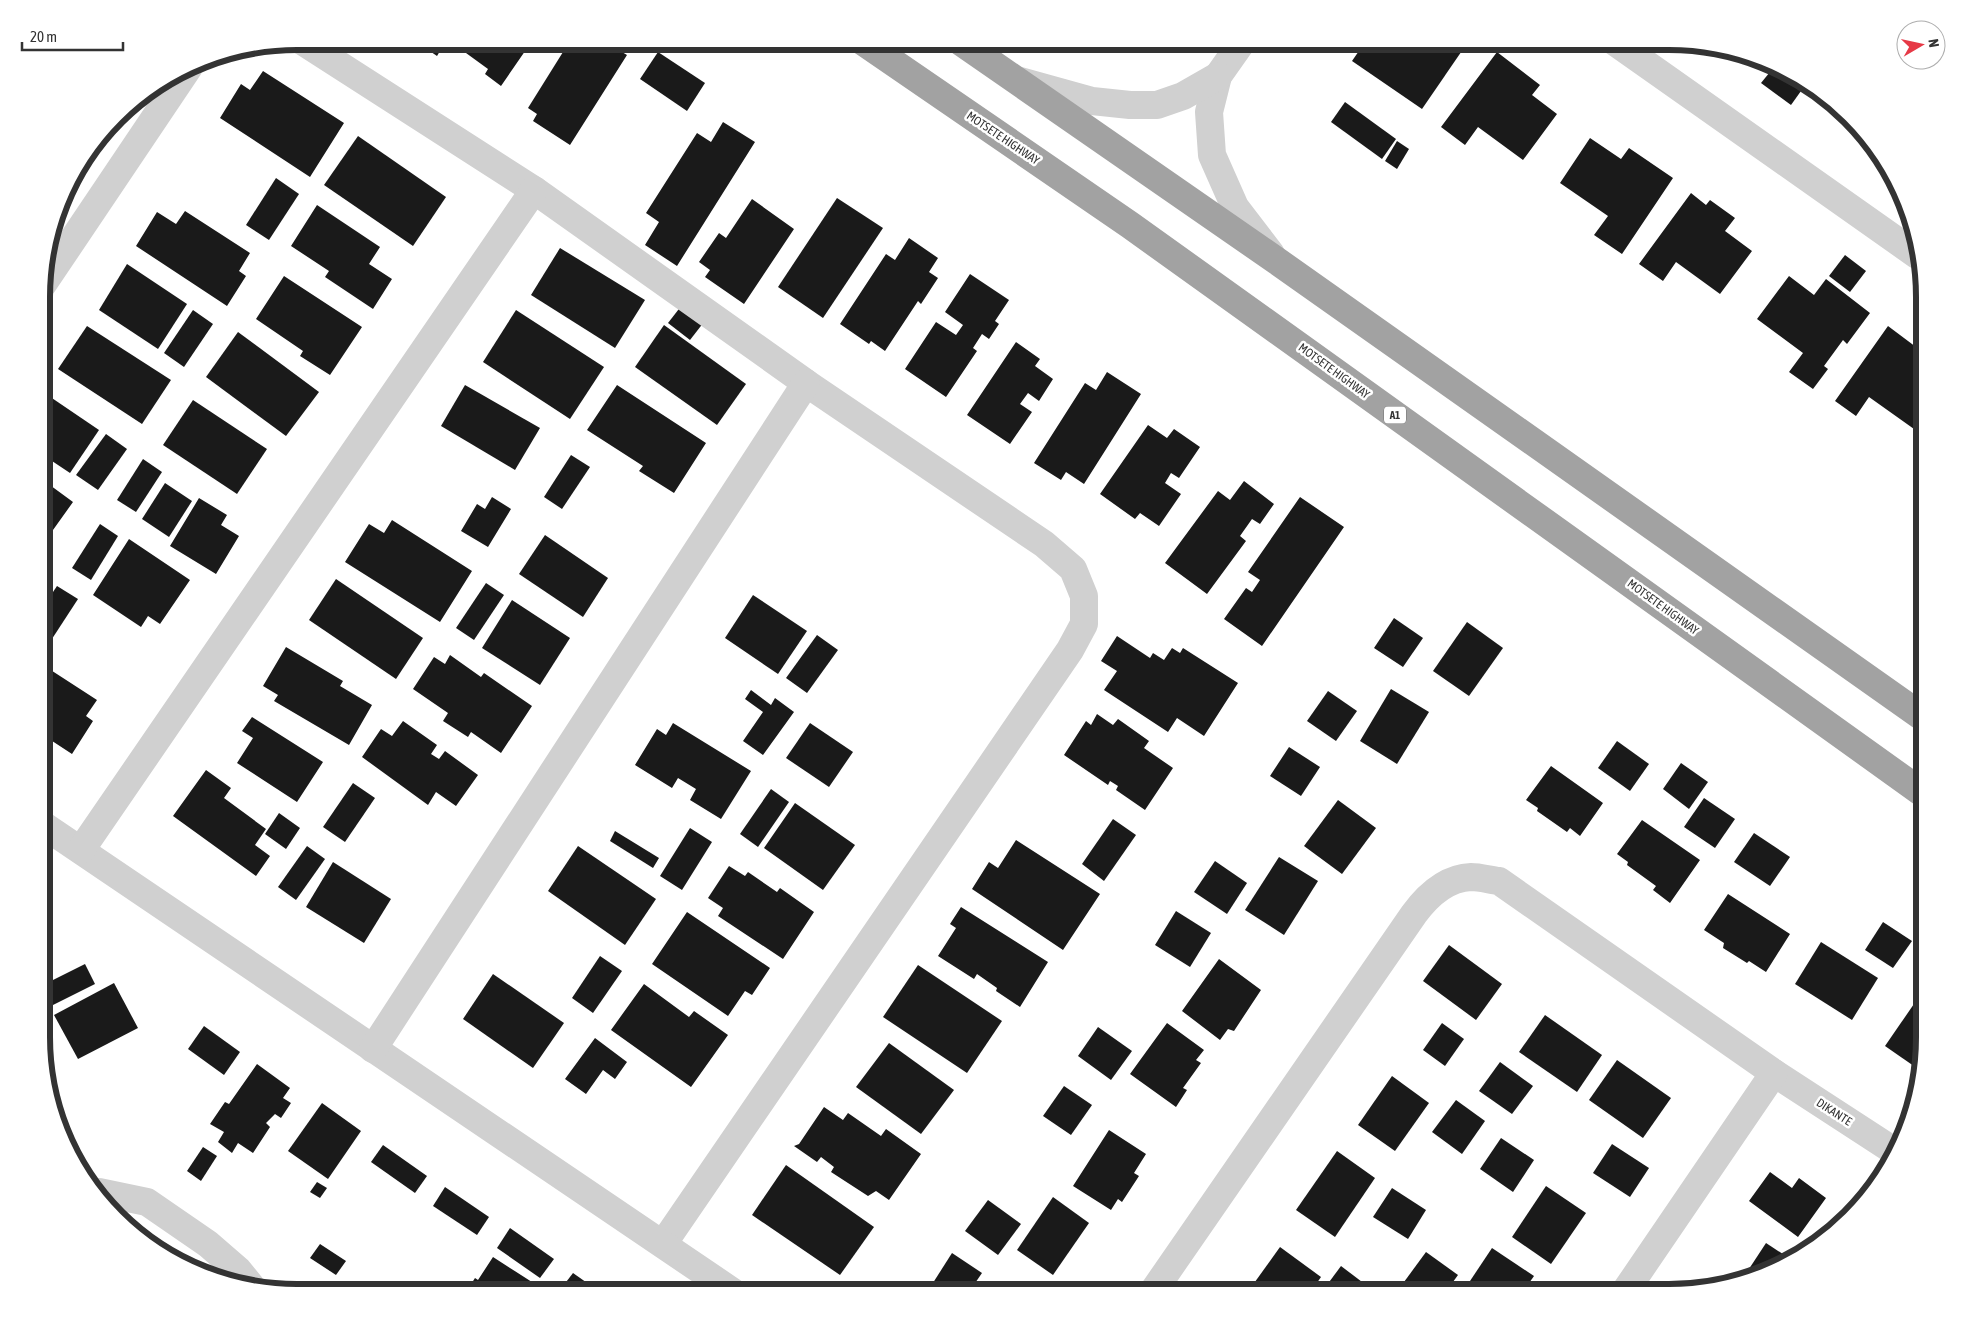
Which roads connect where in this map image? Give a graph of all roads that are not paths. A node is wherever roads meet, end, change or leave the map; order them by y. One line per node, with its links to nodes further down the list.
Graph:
1 (316, 50): 9 (street)
2 (874, 50): 15 (highway, MOTSETE HIGHWAY / A1)
3 (973, 50): 8 (highway)
4 (1236, 50): 6 (street)
5 (1636, 50): 10 (street)
6 (1218, 76): 8 (street); 11 (street)
7 (181, 79): 12 (street)
8 (1018, 81): 11 (highway)
9 (534, 190): 13 (street); 17 (street)
10 (1911, 250)
11 (1277, 261): 14 (highway)
12 (52, 271)
13 (806, 383): 18 (street); 22 (street)
14 (1916, 712)
15 (1916, 788)
16 (50, 829): 17 (street)
17 (82, 850): 18 (street)
18 (373, 1049): 22 (street)
19 (1774, 1072): 20 (street, DIKANTE); 25 (street, DIKANTE); 26 (street)
20 (1890, 1148)
21 (106, 1193): 23 (street)
22 (663, 1244): 24 (street)
23 (245, 1278)
24 (720, 1284)
25 (1158, 1284)
26 (1630, 1284)

